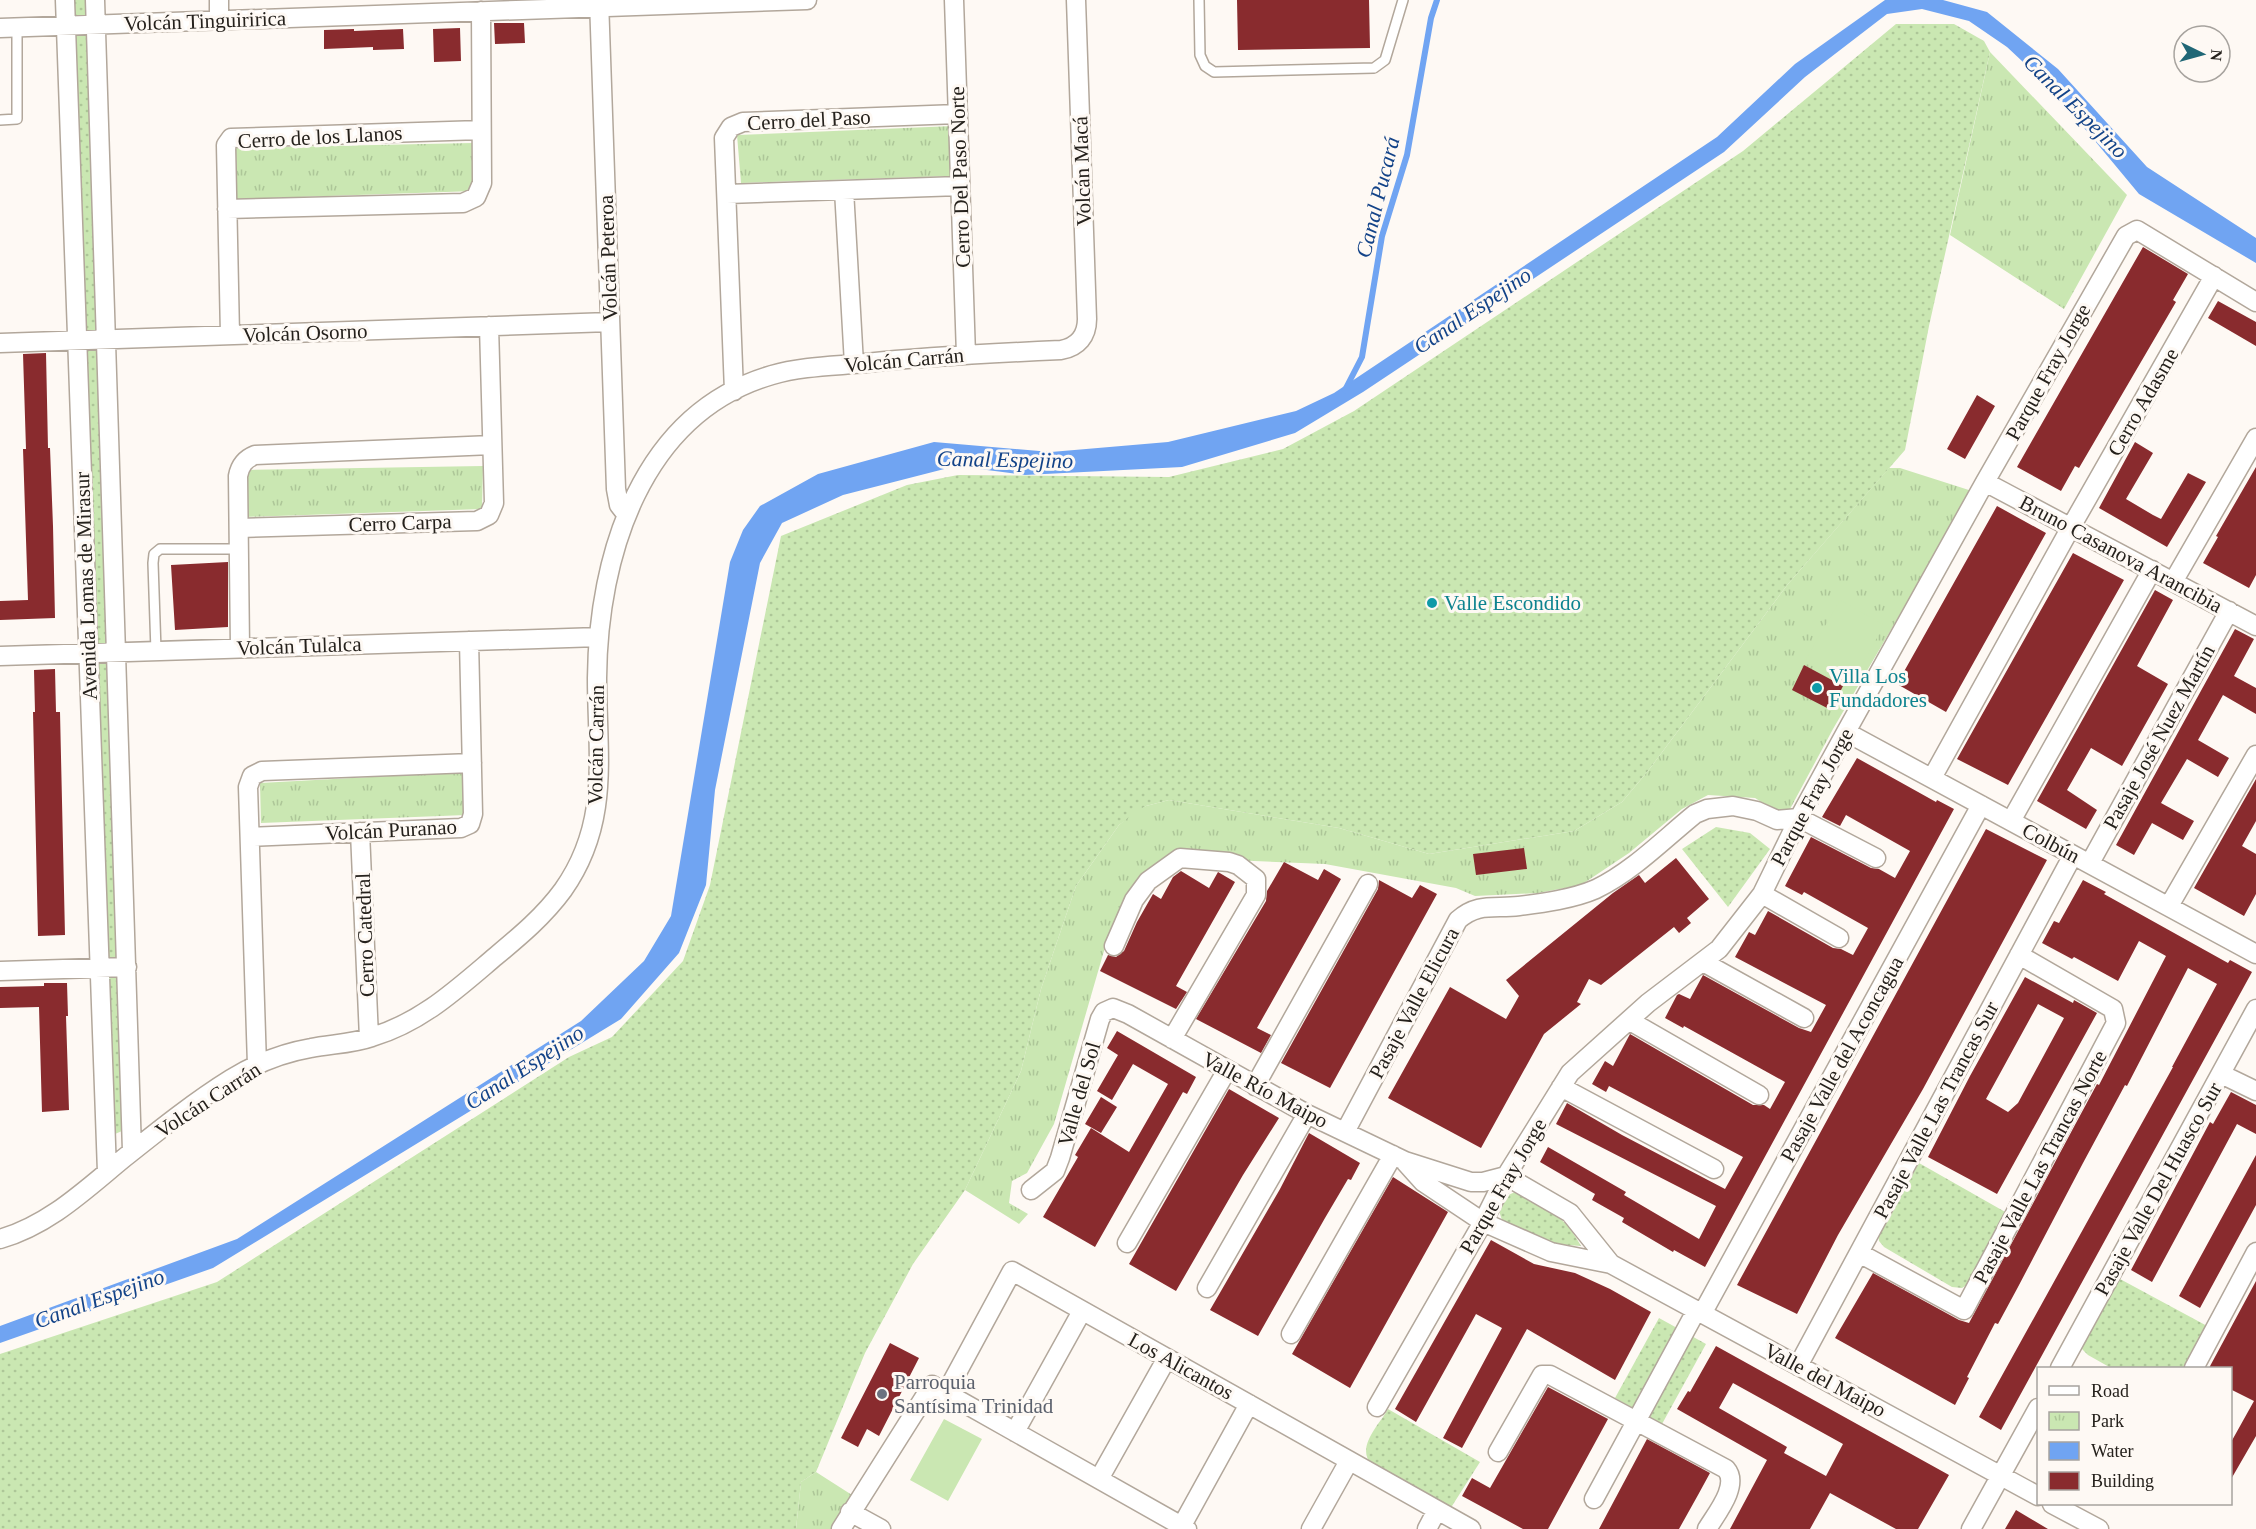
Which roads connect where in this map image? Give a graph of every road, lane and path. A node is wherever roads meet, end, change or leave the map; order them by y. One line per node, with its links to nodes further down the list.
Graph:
1 (65, 0): 14 (street, Avenida Lomas de Mirasur)
2 (95, 0): 13 (street, Avenida Lomas de Mirasur)
3 (219, 0): 12 (street)
4 (807, 0): 9 (street, Volcán Tinguiririca)
5 (954, 0): 16 (street, Cerro Del Paso Norte)
6 (1077, 0): 29 (street, Volcán Macá)
7 (1199, 0): 8 (lane)
8 (1402, 0)
9 (722, 2): 10 (street, Volcán Tinguiririca)
10 (599, 4): 11 (street, Volcán Tinguiririca); 25 (street, Volcán Peteroa)
11 (480, 11): 12 (street, Volcán Tinguiririca); 18 (street)
12 (219, 20): 13 (street, Volcán Tinguiririca)
13 (96, 25): 14 (street, Volcán Tinguiririca); 28 (street, Avenida Lomas de Mirasur)
14 (66, 26): 15 (street, Volcán Tinguiririca); 30 (street, Avenida Lomas de Mirasur)
15 (9, 28): 17 (lane)
16 (958, 114): 19 (street, Cerro Del Paso Norte); 21 (street, Cerro del Paso)
17 (0, 120)
18 (480, 130): 22 (street); 22 (street, Cerro de los Llanos)
19 (960, 186): 20 (street); 32 (street, Cerro Del Paso Norte)
20 (844, 190): 21 (street); 33 (street)
21 (727, 194): 34 (street, Cerro del Paso)
22 (227, 209): 27 (street, Cerro de los Llanos)
23 (2214, 276): 24 (street, Parque Fray Jorge); 37 (street, Parque Fray Jorge); 39 (street, Cerro Adasme)
24 (2256, 302)
25 (610, 322): 26 (street, Volcán Osorno); 38 (street, Volcán Peteroa)
26 (489, 326): 27 (street, Volcán Osorno); 36 (street, Cerro Carpa)
27 (230, 335): 28 (street, Volcán Osorno)
28 (107, 339): 30 (street, Volcán Osorno); 50 (street, Avenida Lomas de Mirasur)
29 (1081, 340): 32 (street, Volcán Carrán)
30 (77, 341): 31 (street, Volcán Osorno); 51 (street, Avenida Lomas de Mirasur)
31 (0, 343)
32 (966, 354): 33 (street, Volcán Carrán)
33 (854, 364): 34 (street, Volcán Carrán)
34 (734, 391): 38 (street, Volcán Carrán)
35 (2256, 438): 43 (street)
36 (492, 445): 40 (street); 40 (street, Cerro Carpa)
37 (1985, 482): 39 (street, Bruno Casanova Arancibia); 53 (street, Parque Fray Jorge)
38 (626, 514): 46 (street, Volcán Carrán)
39 (2071, 527): 42 (street, Bruno Casanova Arancibia); 56 (street, Cerro Adasme)
40 (239, 528): 41 (street)
41 (239, 549): 48 (street); 49 (lane)
42 (2152, 570): 43 (street, Bruno Casanova Arancibia); 59 (street)
43 (2173, 582): 44 (street, Bruno Casanova Arancibia)
44 (2229, 611): 45 (street, Bruno Casanova Arancibia); 64 (street, Pasaje José Nuez Martín)
45 (2255, 622)
46 (599, 637): 47 (street, Volcán Tulalca); 80 (street, Volcán Carrán)
47 (470, 641): 48 (street, Volcán Tulalca); 55 (street, Volcán Puranao)
48 (240, 648): 49 (street, Volcán Tulalca)
49 (156, 651): 50 (street, Volcán Tulalca)
50 (117, 652): 51 (street, Volcán Tulalca); 73 (street, Avenida Lomas de Mirasur)
51 (88, 653): 52 (street, Volcán Tulalca); 74 (street, Avenida Lomas de Mirasur)
52 (0, 656)
53 (1846, 732): 56 (street, Colbún); 58 (street, Parque Fray Jorge)
54 (2256, 755): 67 (street)
55 (472, 763): 60 (street, Volcán Puranao); 61 (street)
56 (1932, 778): 57 (street, Colbún)
57 (1981, 805): 59 (street, Colbún); 105 (street, Pasaje Valle del Aconcagua)
58 (1799, 818): 63 (street); 66 (street, Parque Fray Jorge); 90 (street, Pasaje Valle Elicura)
59 (2011, 821): 62 (street, Colbún)
60 (360, 832): 61 (street, Volcán Puranao); 80 (street, Cerro Catedral)
61 (250, 837): 82 (street)
62 (2073, 855): 64 (street, Colbún); 71 (street, Pasaje Valle Las Trancas Sur)
63 (1876, 858)
64 (2090, 863): 67 (street, Colbún)
65 (1368, 884): 85 (street)
66 (1762, 894): 68 (street); 72 (street, Parque Fray Jorge)
67 (2169, 906): 70 (street, Colbún)
68 (1839, 938)
69 (1114, 946): 81 (street)
70 (2253, 946)
71 (2019, 955): 101 (street, Pasaje Valle Las Trancas Sur); 101 (street, Pasaje Valle Las Trancas Norte)
72 (1703, 962): 78 (street); 79 (street, Parque Fray Jorge)
73 (127, 967): 74 (street); 91 (street, Avenida Lomas de Mirasur)
74 (100, 968): 75 (street); 94 (street, Avenida Lomas de Mirasur)
75 (0, 971)
76 (2256, 1009): 84 (street, Pasaje Valle Del Huasco Sur)
77 (1128, 1014): 81 (street, Valle Río Maipo); 96 (street, Valle del Sol)
78 (1804, 1018)
79 (1630, 1021): 86 (street, Parque Fray Jorge); 88 (street)
80 (369, 1038): 82 (street, Volcán Carrán)
81 (1172, 1039): 83 (street, Valle Río Maipo)
82 (257, 1065): 91 (street, Volcán Carrán)
83 (1227, 1070): 85 (street, Valle Río Maipo); 99 (street)
84 (2221, 1074): 87 (street); 109 (street, Pasaje Valle Del Huasco Sur)
85 (1255, 1086): 89 (street, Valle Río Maipo)
86 (1561, 1087): 93 (street); 95 (street, Parque Fray Jorge)
87 (2256, 1091)
88 (1759, 1095)
89 (1307, 1114): 90 (street, Valle Río Maipo); 103 (street)
90 (1345, 1132): 92 (street, Valle Río Maipo)
91 (132, 1151): 94 (street, Volcán Carrán)
92 (1399, 1158): 95 (street, Valle Río Maipo); 97 (street, Valle Río Maipo); 106 (street)
93 (1714, 1169)
94 (108, 1172): 98 (street, Volcán Carrán)
95 (1506, 1176): 97 (street, Parque Fray Jorge); 102 (street, Valle del Maipo)
96 (1031, 1190)
97 (1483, 1221): 102 (street, Valle del Maipo); 113 (street, Parque Fray Jorge)
98 (0, 1239)
99 (1127, 1243)
100 (2256, 1252): 110 (street)
101 (1859, 1253): 108 (street, Pasaje Valle Las Trancas Sur)
102 (1611, 1264): 105 (street, Valle del Maipo)
103 (1207, 1288)
104 (1082, 1311): 107 (street, Los Alicantos); 111 (street, Los Alicantos); 116 (street)
105 (1699, 1312): 108 (street, Valle del Maipo); 115 (street, Pasaje Valle del Aconcagua)
106 (1291, 1334)
107 (1167, 1358): 112 (street, Los Alicantos); 120 (street)
108 (1798, 1366): 119 (street, Valle del Maipo)
109 (2068, 1366)
110 (2195, 1367)
111 (939, 1389): 116 (street); 125 (street)
112 (1249, 1404): 118 (street, Los Alicantos); 126 (street)
113 (1377, 1407)
114 (2037, 1410): 119 (street)
115 (1636, 1421): 117 (street); 122 (street, Pasaje Valle del Aconcagua); 132 (street)
116 (1015, 1432): 120 (street)
117 (1498, 1452)
118 (1349, 1461): 124 (street, Los Alicantos); 129 (street)
119 (2001, 1476): 121 (street, Valle del Maipo); 133 (street)
120 (1099, 1479): 126 (street)
121 (2037, 1495)
122 (1594, 1499)
123 (2056, 1505): 134 (street)
124 (1437, 1510): 130 (street); 131 (street, Los Alicantos)
125 (850, 1512): 127 (street); 128 (street)
126 (1183, 1528)
127 (841, 1529)
128 (880, 1529)
129 (1311, 1529)
130 (1427, 1529)
131 (1471, 1529)
132 (1707, 1529)
133 (1971, 1529)
134 (2099, 1529)

